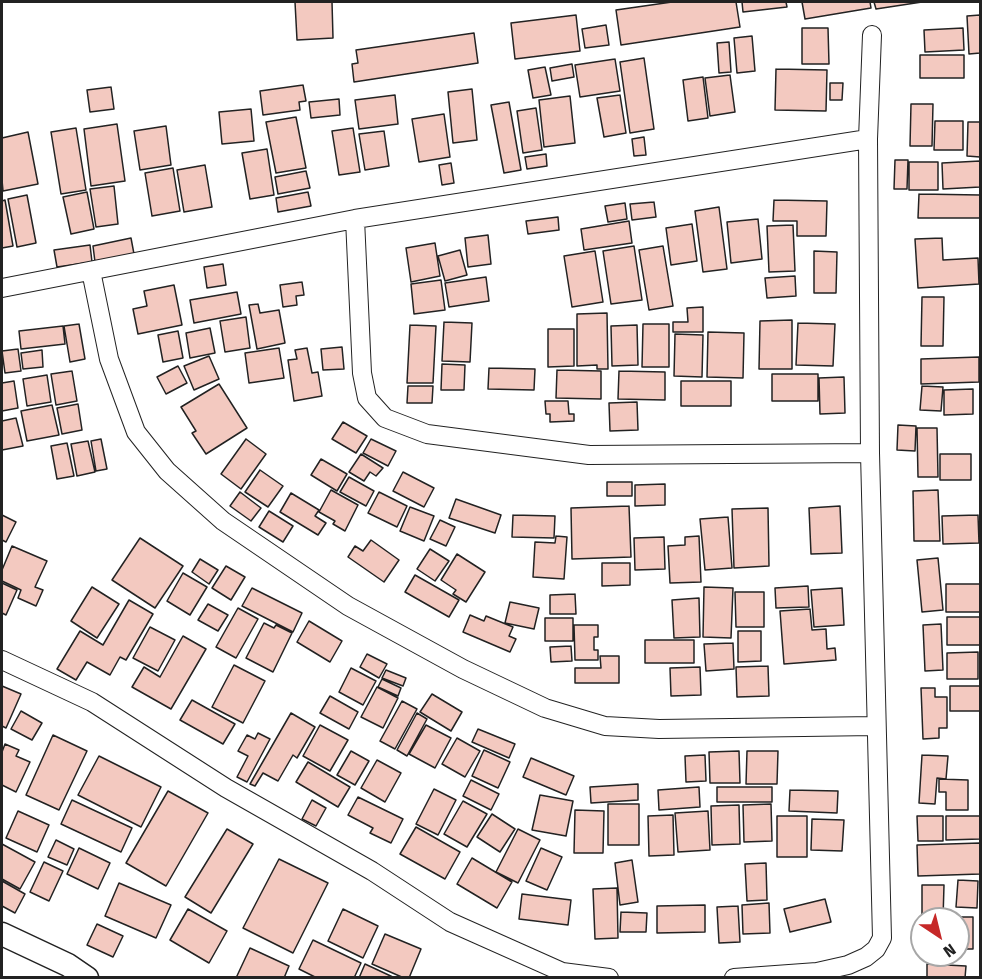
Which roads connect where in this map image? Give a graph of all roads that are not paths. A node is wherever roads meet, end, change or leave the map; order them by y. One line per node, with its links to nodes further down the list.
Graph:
1 (872, 36): 2 (street)
2 (868, 139): 3 (street); 6 (street)
3 (356, 219): 4 (street); 6 (street)
4 (91, 271): 5 (street); 8 (street)
5 (2, 288)
6 (870, 453): 8 (street)
7 (2, 660): 11 (street)
8 (875, 726): 12 (street)
9 (2, 934): 10 (street)
10 (87, 978)
11 (609, 978)
12 (734, 978)

